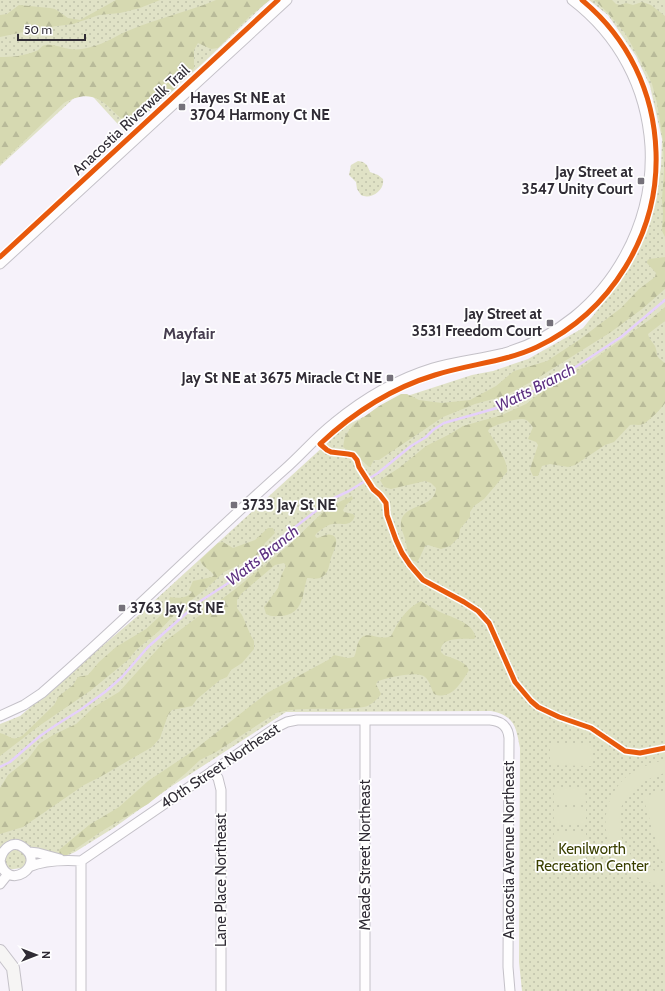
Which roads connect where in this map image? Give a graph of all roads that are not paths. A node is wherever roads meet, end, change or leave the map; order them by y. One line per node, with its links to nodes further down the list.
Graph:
1 (287, 0): 3 (street)
2 (572, 0): 4 (street)
3 (0, 264)
4 (0, 716)
5 (365, 720): 6 (street, 40th Street Northeast); 7 (street, 40th Street Northeast); 19 (street, Meade Street Northeast)
6 (490, 720): 20 (street, Anacostia Avenue Northeast)
7 (212, 771): 10 (street, 40th Street Northeast); 18 (street, Lane Place Northeast)
8 (29, 852): 9 (street); 11 (street); 12 (street)
9 (63, 860): 10 (street); 12 (street)
10 (81, 860): 17 (street)
11 (0, 864): 13 (street)
12 (30, 867): 13 (street)
13 (8, 874): 14 (street)
14 (0, 884)
15 (0, 951): 16 (main road)
16 (16, 991)
17 (81, 991)
18 (221, 991)
19 (365, 991)
20 (510, 991)

